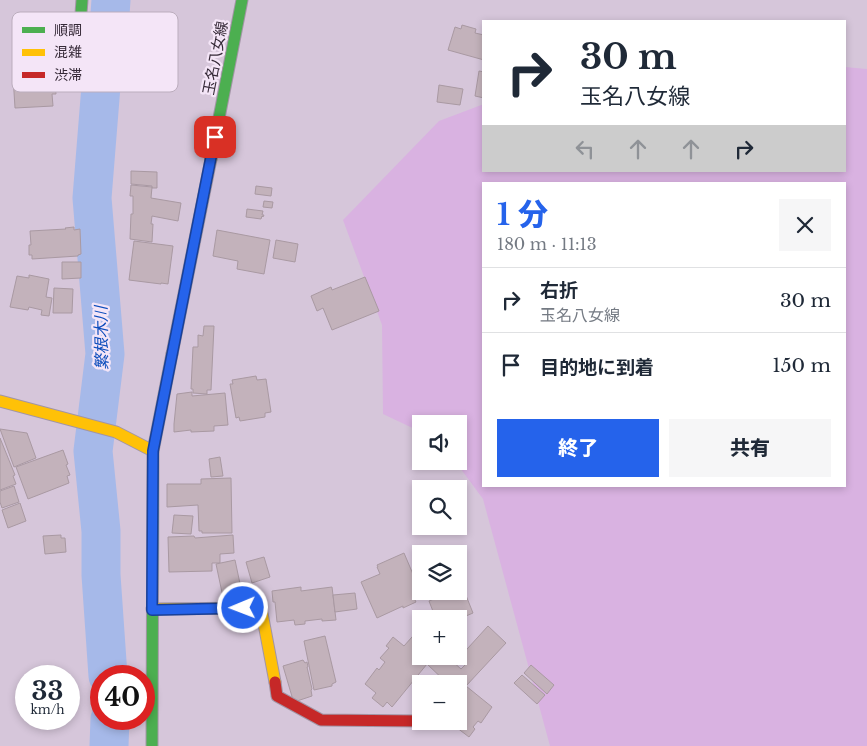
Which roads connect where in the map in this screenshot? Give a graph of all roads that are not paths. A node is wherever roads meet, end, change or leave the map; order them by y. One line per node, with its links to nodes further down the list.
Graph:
1 (242, 0): 3 (main road, 玉名八女線)
2 (0, 401): 3 (main road)
3 (153, 451): 4 (main road, 玉名八女線)
4 (152, 610): 5 (main road); 6 (main road, 玉名八女線)
5 (412, 721)
6 (152, 746)

